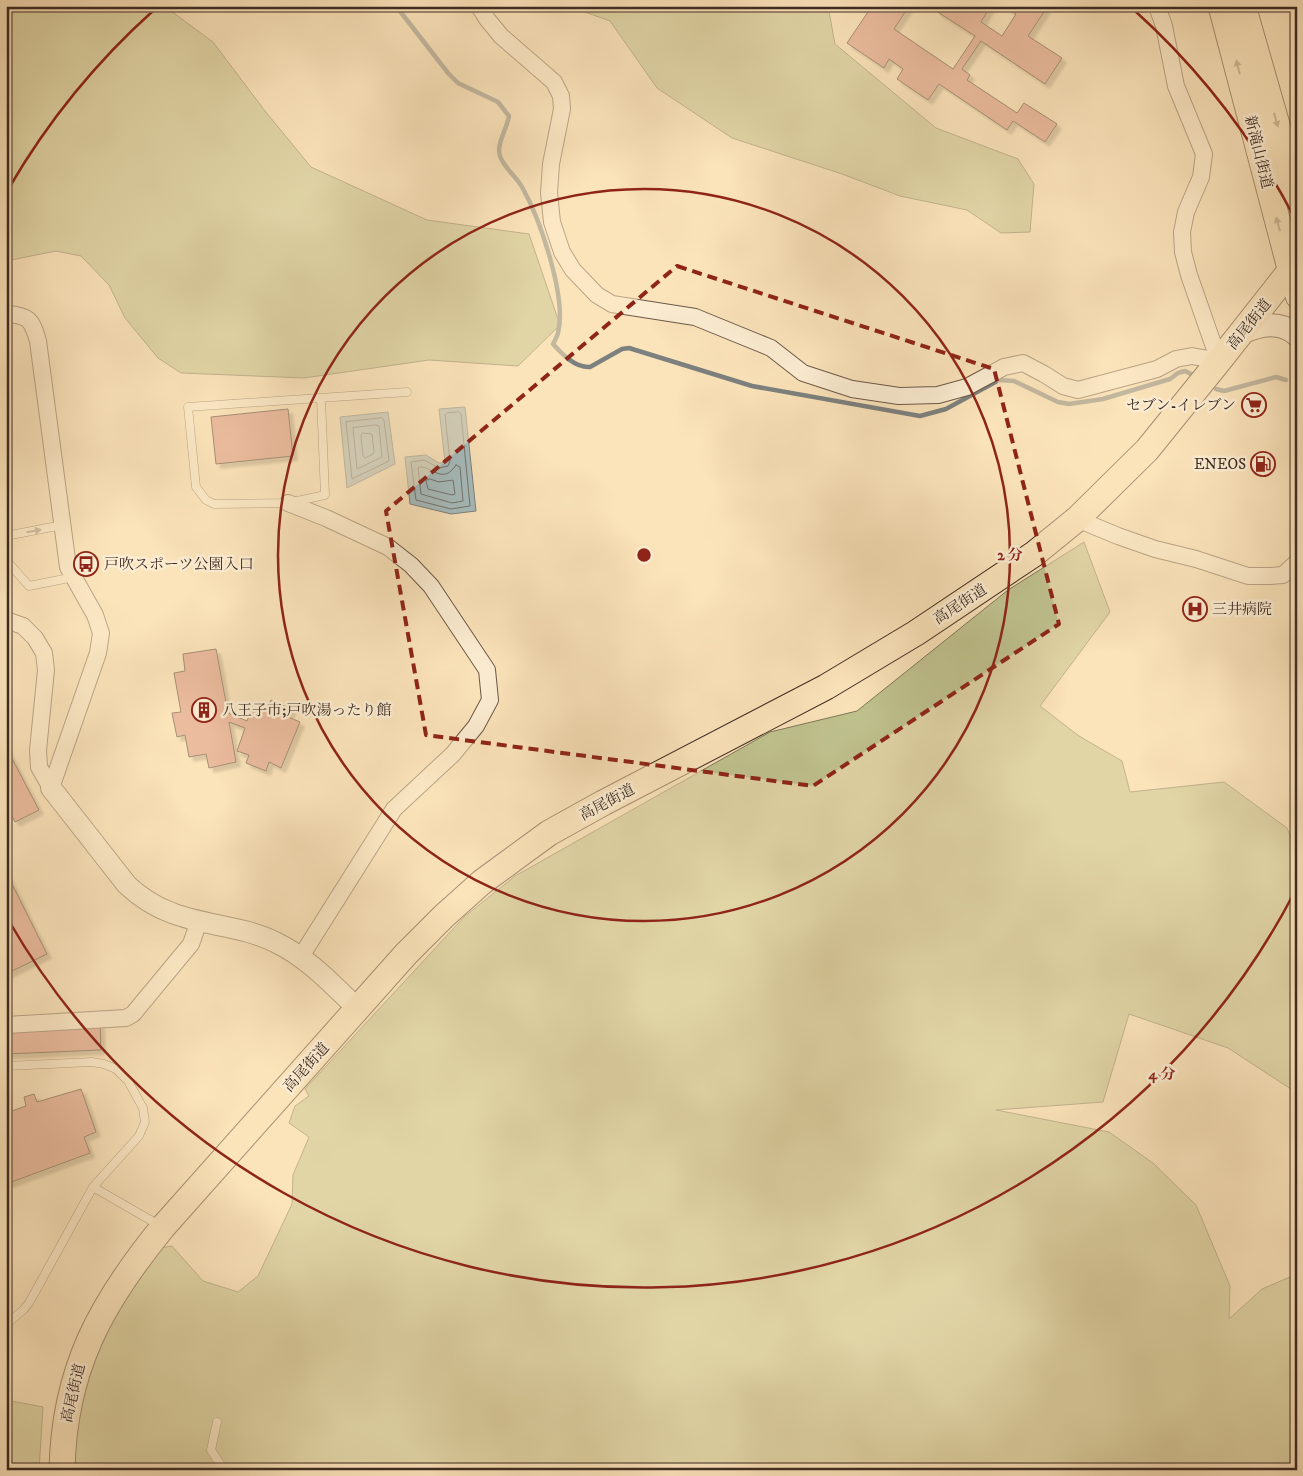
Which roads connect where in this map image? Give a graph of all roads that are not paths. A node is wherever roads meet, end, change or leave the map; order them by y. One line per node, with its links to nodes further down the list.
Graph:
1 (479, 6): 12 (street)
2 (1157, 6): 12 (street)
3 (1222, 6): 7 (main road, 新滝山街道, one-way to 3)
4 (1243, 6): 5 (main road, 新滝山街道, one-way to 5)
5 (1292, 169): 6 (main road, 新滝山街道)
6 (1297, 199)
7 (1294, 267): 8 (main road, 新滝山街道); 10 (main road, 高尾街道)
8 (1297, 297)
9 (6, 314): 17 (street)
10 (1241, 333): 11 (main road); 12 (main road, 高尾街道)
11 (1297, 335)
12 (1219, 361): 16 (main road, 高尾街道)
13 (408, 392): 14 (lane)
14 (321, 398): 15 (lane); 15 (lane)
15 (288, 503): 25 (street)
16 (1077, 519): 20 (street); 26 (main road, 高尾街道)
17 (62, 525): 18 (lane, one-way to 17); 21 (street)
18 (6, 536)
19 (6, 560): 21 (lane)
20 (1297, 562)
21 (74, 577): 23 (street)
22 (6, 620): 23 (street)
23 (52, 788): 24 (street)
24 (198, 921): 25 (street); 27 (street)
25 (300, 958): 26 (street)
26 (358, 1009): 30 (main road, 高尾街道)
27 (6, 1025)
28 (6, 1066): 29 (lane)
29 (94, 1187): 30 (lane); 31 (lane)
30 (163, 1227): 35 (main road, 高尾街道)
31 (6, 1325)
32 (217, 1422): 36 (lane)
33 (6, 1466): 34 (lane)
34 (8, 1470)
35 (62, 1470)
36 (224, 1470)

